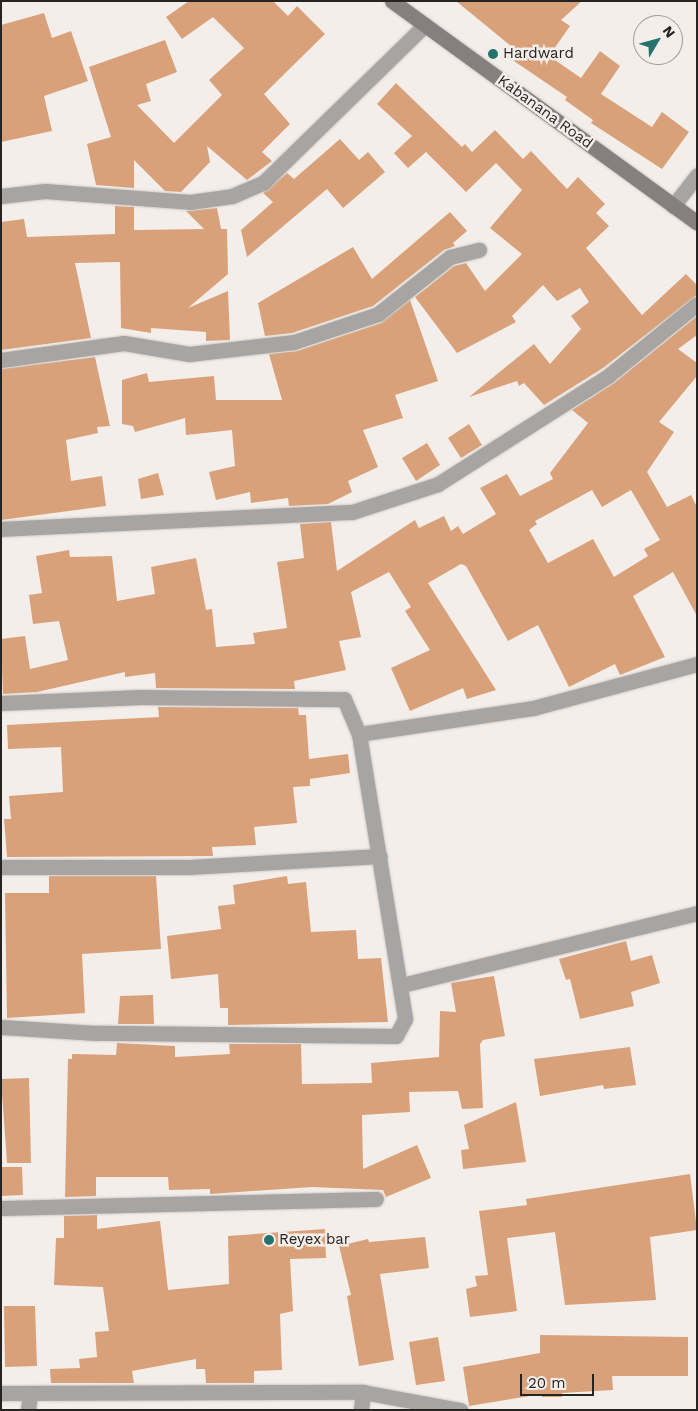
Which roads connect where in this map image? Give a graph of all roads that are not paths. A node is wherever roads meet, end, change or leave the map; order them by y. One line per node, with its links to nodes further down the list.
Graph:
1 (392, 1): 2 (street, Kabanana Road)
2 (425, 25): 4 (street); 5 (street, Kabanana Road)
3 (697, 175): 5 (street)
4 (1, 196)
5 (674, 206): 6 (street, Kabanana Road)
6 (697, 223)
7 (479, 250): 9 (street)
8 (697, 304): 10 (street)
9 (1, 360)
10 (1, 530)
11 (697, 664): 13 (street)
12 (1, 703): 13 (street)
13 (359, 734): 14 (street)
14 (380, 856): 15 (street); 17 (street)
15 (1, 868)
16 (697, 913): 17 (street)
17 (402, 985): 18 (street)
18 (1, 1027)
19 (376, 1199): 20 (street)
20 (1, 1208)
21 (363, 1392): 23 (street); 25 (street); 26 (street)
22 (1, 1393): 23 (street)
23 (30, 1393): 24 (street)
24 (28, 1410)
25 (361, 1410)
26 (460, 1410)

